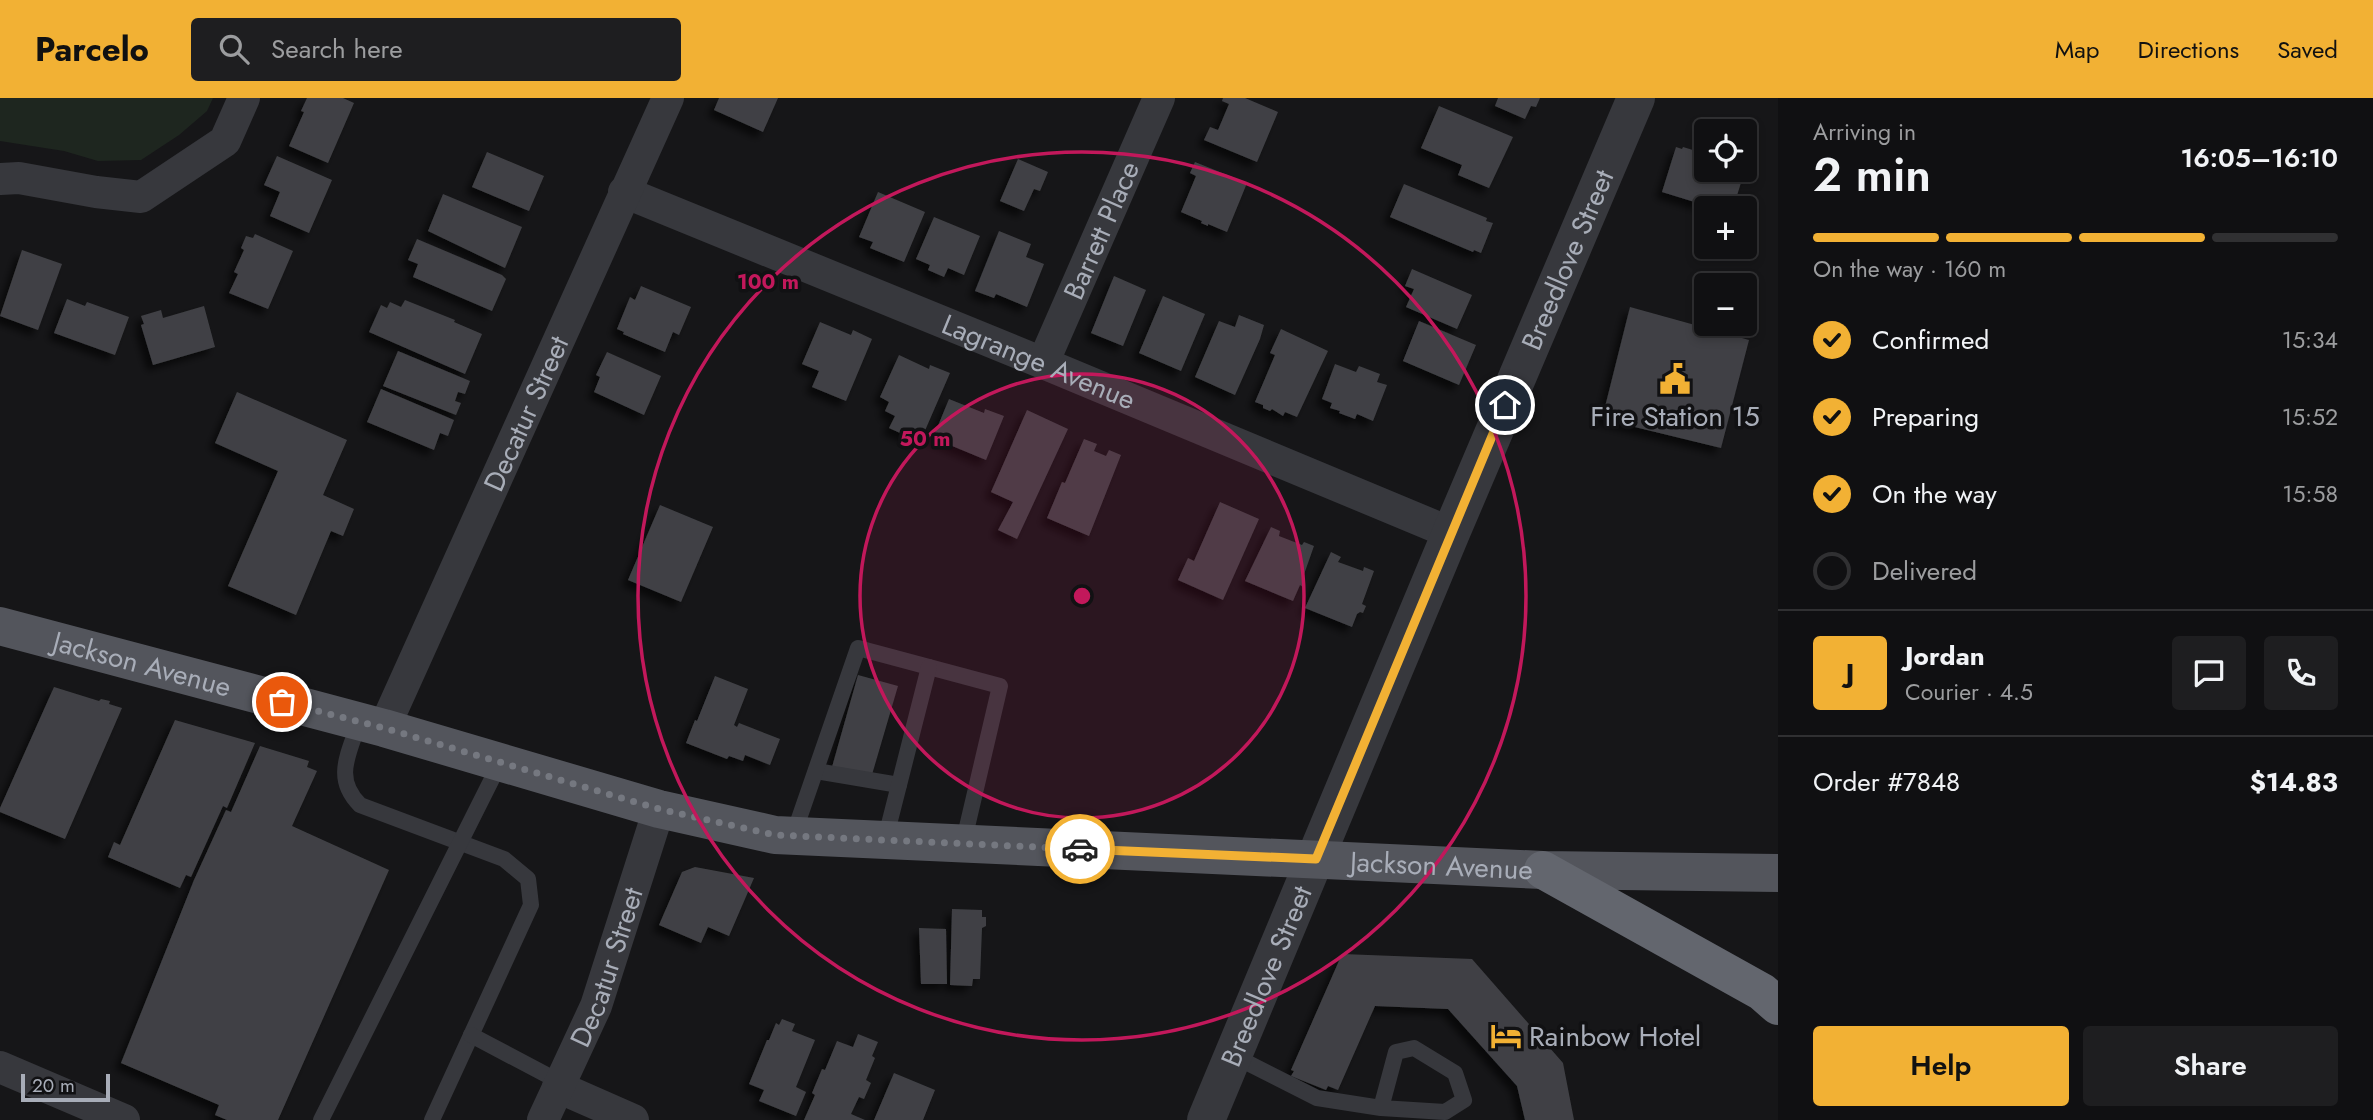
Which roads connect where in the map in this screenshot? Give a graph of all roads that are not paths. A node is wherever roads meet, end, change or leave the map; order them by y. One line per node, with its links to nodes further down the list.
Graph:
1 (244, 98): 5 (street)
2 (668, 98): 6 (street, Decatur Street)
3 (1160, 98): 7 (street, Barrett Place)
4 (1636, 98): 8 (street, Breedlove Street)
5 (0, 179)
6 (624, 192): 7 (street, Lagrange Avenue); 11 (street, Decatur Street)
7 (1043, 363): 8 (street, Lagrange Avenue)
8 (1451, 533): 20 (street, Breedlove Street)
9 (0, 626): 11 (main road, Jackson Avenue)
10 (929, 667): 13 (lane); 14 (lane); 19 (lane)
11 (371, 725): 12 (main road, Jackson Avenue); 18 (lane)
12 (500, 763): 15 (main road, Jackson Avenue); 18 (lane)
13 (817, 771): 14 (lane); 16 (lane)
14 (899, 785): 17 (lane)
15 (659, 809): 16 (main road, Jackson Avenue); 27 (street, Decatur Street)
16 (793, 837): 17 (main road, Jackson Avenue)
17 (885, 840): 19 (main road, Jackson Avenue)
18 (460, 843): 24 (lane); 30 (lane)
19 (963, 844): 20 (main road, Jackson Avenue)
20 (1316, 859): 21 (main road, Jackson Avenue); 25 (street, Breedlove Street)
21 (1543, 870): 22 (main road, Jackson Avenue); 23 (highway)
22 (1778, 873)
23 (1778, 1006)
24 (471, 1035): 27 (lane); 31 (lane)
25 (1234, 1056): 28 (lane); 34 (street, Breedlove Street)
26 (0, 1068): 29 (street)
27 (559, 1084): 32 (street, Decatur Street); 33 (street)
28 (1381, 1108): 28 (lane)
29 (124, 1120)
30 (321, 1120)
31 (432, 1120)
32 (543, 1120)
33 (634, 1120)
34 (1206, 1120)

